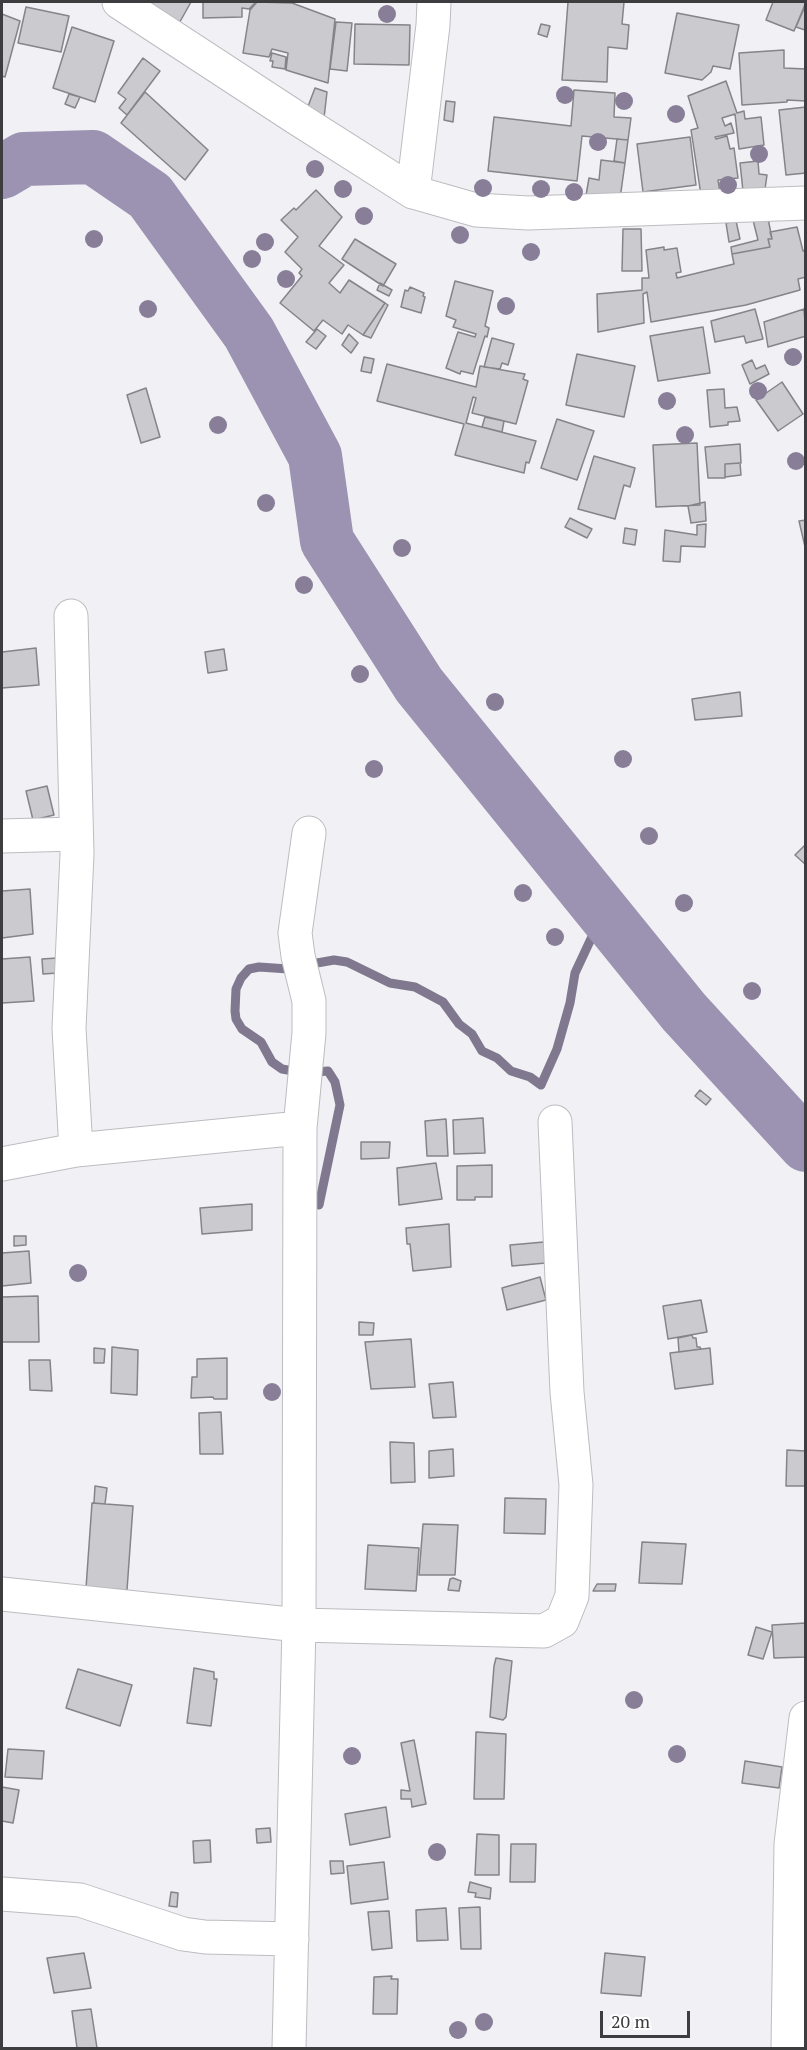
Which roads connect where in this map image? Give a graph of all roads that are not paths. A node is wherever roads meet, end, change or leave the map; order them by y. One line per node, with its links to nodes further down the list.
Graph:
1 (119, 2): 3 (street)
2 (434, 2): 3 (street)
3 (413, 192): 4 (street)
4 (806, 203)
5 (71, 616): 7 (street)
6 (309, 833): 10 (street)
7 (76, 834): 8 (street); 11 (street)
8 (2, 836)
9 (555, 1122): 14 (street)
10 (300, 1128): 11 (street); 14 (street)
11 (76, 1150): 12 (street)
12 (2, 1164)
13 (2, 1594): 14 (street)
14 (299, 1625): 18 (street)
15 (806, 1718): 16 (street)
16 (798, 1844): 20 (street)
17 (2, 1894): 18 (street)
18 (292, 1939): 19 (street)
19 (288, 2049)
20 (788, 2049)

